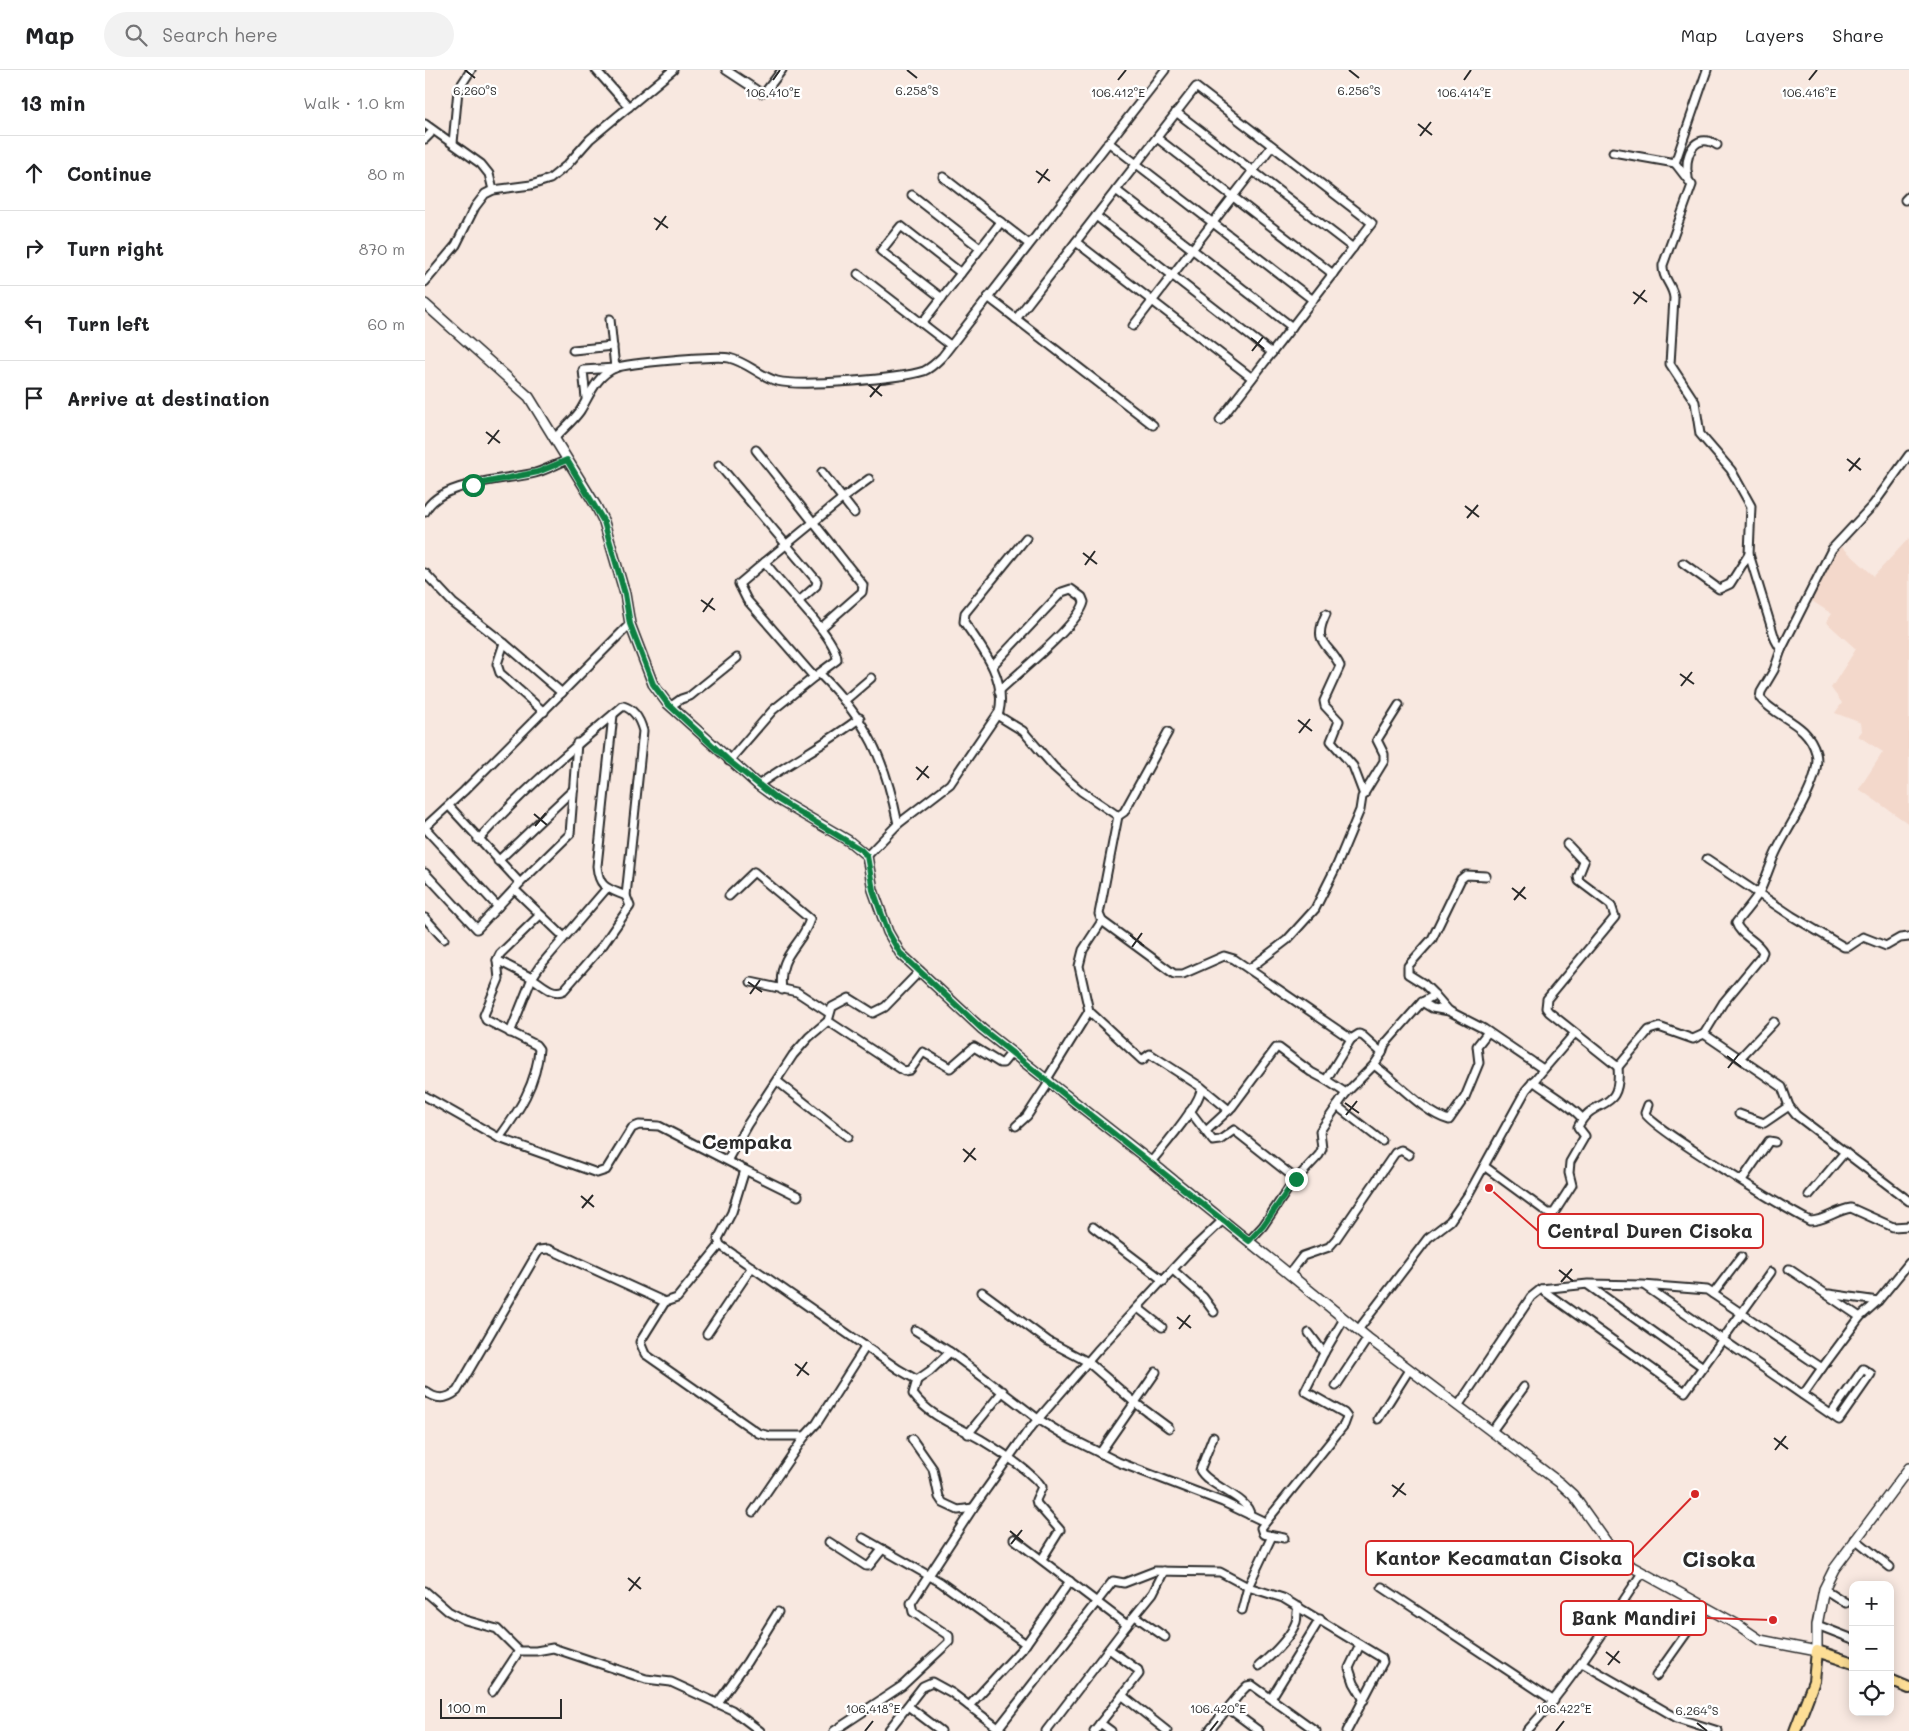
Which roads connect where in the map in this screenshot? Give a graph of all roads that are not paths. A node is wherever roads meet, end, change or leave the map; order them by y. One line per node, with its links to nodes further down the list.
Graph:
1 (471, 70): 13 (street)
2 (596, 70): 8 (street)
3 (673, 70): 8 (street)
4 (726, 70): 5 (street)
5 (782, 70)
6 (1165, 70): 12 (street)
7 (1707, 70): 17 (street)
8 (629, 107): 22 (street)
9 (1176, 112): 11 (street); 15 (street); 19 (street)
10 (425, 124): 13 (street)
11 (1157, 138): 18 (street); 25 (street)
12 (1108, 142): 18 (street); 30 (street)
13 (453, 143): 22 (street)
14 (1717, 145): 21 (street)
15 (1273, 146): 19 (street); 32 (street)
16 (1613, 152): 17 (street)
17 (1675, 163): 21 (street)
18 (1137, 164): 23 (street); 28 (street)
19 (1253, 171): 25 (street); 32 (street)
20 (943, 177): 27 (street)
21 (1688, 178): 71 (street)
22 (493, 190): 38 (street)
23 (1116, 190): 26 (street); 33 (street)
24 (912, 195): 31 (street)
25 (1233, 197): 28 (street); 36 (street)
26 (1096, 216): 29 (street); 37 (street)
27 (1001, 222): 30 (street); 31 (street)
28 (1213, 223): 33 (street); 41 (street)
29 (1076, 242): 42 (street); 45 (street)
30 (1029, 244): 39 (street)
31 (980, 248): 34 (street)
32 (1353, 248): 36 (street)
33 (1193, 250): 37 (street); 48 (street)
34 (961, 273): 40 (street); 40 (street)
35 (858, 274): 46 (street)
36 (1333, 274): 41 (street)
37 (1172, 276): 42 (street); 52 (street)
38 (425, 282)
39 (988, 297): 45 (street); 49 (street)
40 (942, 298): 46 (street)
41 (1313, 300): 48 (street)
42 (1153, 302): 47 (street); 54 (street)
43 (425, 304): 58 (street)
44 (610, 319): 50 (street)
45 (1016, 319): 57 (street)
46 (922, 323): 49 (street)
47 (1133, 326)
48 (1292, 327): 52 (street)
49 (950, 345): 53 (street)
50 (613, 346): 51 (street); 53 (street)
51 (573, 350)
52 (1272, 353): 54 (street)
53 (615, 368): 55 (street); 55 (street)
54 (1252, 378): 56 (street)
55 (586, 398): 58 (street)
56 (1220, 420)
57 (1153, 425)
58 (554, 439): 61 (street)
59 (756, 450): 68 (street)
60 (1909, 455): 80 (street)
61 (567, 460): 66 (street); 77 (street)
62 (719, 465): 70 (street)
63 (822, 472): 65 (street)
64 (869, 479): 65 (street)
65 (843, 498): 67 (street); 68 (street)
66 (425, 512)
67 (854, 513)
68 (814, 522): 70 (street); 78 (street)
69 (1026, 538): 82 (street)
70 (785, 545): 72 (street); 75 (street)
71 (1749, 554): 73 (street); 80 (street)
72 (765, 562): 75 (street); 83 (street)
73 (1683, 563)
74 (425, 573): 79 (street)
75 (798, 602): 78 (street)
76 (1326, 614): 99 (street)
77 (630, 624): 86 (street); 89 (street)
78 (821, 628): 83 (street)
79 (504, 643): 86 (street); 90 (street)
80 (1781, 650): 114 (street)
81 (737, 658): 89 (street)
82 (993, 665): 85 (street); 85 (street)
83 (817, 676): 87 (street); 96 (street)
84 (871, 678): 87 (street)
85 (999, 690): 92 (street)
86 (562, 694): 90 (street)
87 (844, 701): 93 (street)
88 (1399, 705): 99 (street)
89 (671, 706): 96 (street)
90 (544, 712): 100 (street)
91 (613, 715): 95 (street); 112 (street); 115 (street)
92 (997, 715): 101 (street); 102 (street)
93 (860, 718): 97 (street); 102 (street)
94 (1168, 732): 101 (street)
95 (577, 743): 98 (street); 104 (street)
96 (729, 761): 97 (street)
97 (758, 785): 106 (street)
98 (574, 789): 108 (street); 111 (street)
99 (1364, 795): 125 (street)
100 (449, 806): 103 (street); 104 (street)
101 (1118, 816): 120 (street)
102 (898, 824): 106 (street)
103 (425, 828): 117 (street)
104 (478, 840): 108 (street)
105 (1567, 844): 139 (street)
106 (867, 856): 126 (street)
107 (1707, 859): 114 (street)
108 (497, 861): 111 (street)
109 (425, 873): 117 (street)
110 (1486, 876): 130 (street)
111 (520, 883): 113 (street)
112 (607, 888): 115 (street); 121 (street)
113 (515, 890): 117 (street); 118 (street)
114 (1758, 894): 122 (street); 140 (street)
115 (625, 896): 127 (street)
116 (729, 896): 129 (street)
117 (498, 907)
118 (540, 915): 121 (street); 124 (street)
119 (425, 918): 123 (street)
120 (1102, 921): 125 (street); 132 (street)
121 (564, 937): 127 (street)
122 (1909, 937)
123 (444, 939)
124 (497, 960): 127 (street); 138 (street)
125 (1249, 969): 141 (street)
126 (919, 971): 134 (street); 142 (street)
127 (532, 978): 138 (street)
128 (751, 982): 129 (street)
129 (782, 990): 134 (street)
130 (1435, 994): 131 (street); 133 (street)
131 (1422, 1002): 133 (street); 143 (street)
132 (1089, 1010): 148 (street); 152 (street)
133 (1449, 1011): 137 (street)
134 (829, 1013): 135 (street)
135 (827, 1021): 142 (street); 150 (street)
136 (1774, 1022): 144 (street)
137 (1488, 1032): 145 (street); 147 (street)
138 (510, 1033): 165 (street)
139 (1574, 1034): 146 (street); 147 (street)
140 (1704, 1034): 144 (street); 146 (street)
141 (1351, 1039): 143 (street); 149 (street)
142 (1012, 1052): 148 (street)
143 (1382, 1053): 145 (street)
144 (1740, 1058): 157 (street)
145 (1374, 1065): 153 (street)
146 (1618, 1067): 161 (street)
147 (1543, 1069): 151 (street)
148 (1048, 1080): 162 (street); 171 (street)
149 (1326, 1080): 153 (street); 158 (street)
150 (777, 1081): 164 (street); 170 (street)
151 (1533, 1081): 161 (street); 172 (street)
152 (1201, 1087): 158 (street); 159 (street)
153 (1346, 1093): 155 (street)
154 (425, 1096): 165 (street)
155 (1337, 1106): 166 (street); 174 (street)
156 (1648, 1106): 175 (street)
157 (1789, 1106): 160 (street); 168 (street)
158 (1229, 1110): 163 (street)
159 (1190, 1111): 163 (street); 171 (street)
160 (1739, 1114)
161 (1582, 1118): 172 (street)
162 (1016, 1126)
163 (1206, 1131): 174 (street)
164 (848, 1137)
165 (499, 1138): 170 (street)
166 (1382, 1141)
167 (1775, 1142): 175 (street)
168 (1845, 1152): 176 (street); 178 (street)
169 (1409, 1154): 190 (street)
170 (727, 1159): 173 (street)
171 (1151, 1162): 179 (street)
172 (1484, 1166): 207 (street)
173 (745, 1170): 177 (street); 183 (street)
174 (1296, 1179): 182 (street)
175 (1742, 1180): 180 (street)
176 (1809, 1195)
177 (798, 1196)
178 (1909, 1201)
179 (1222, 1220): 182 (street); 188 (street)
180 (1909, 1226)
181 (1093, 1227): 191 (street)
182 (1249, 1241): 190 (street)
183 (720, 1245): 186 (street); 199 (street)
184 (1741, 1256): 196 (street)
185 (1909, 1263): 198 (street)
186 (752, 1267): 209 (street); 212 (street)
187 (1789, 1268): 197 (street)
188 (1174, 1271): 191 (street); 201 (street)
189 (1771, 1272): 202 (street)
190 (1290, 1273): 204 (street)
191 (1164, 1281): 200 (street)
192 (1588, 1284): 193 (street); 194 (street); 216 (street)
193 (1643, 1285): 196 (street); 211 (street)
194 (1541, 1290): 216 (street); 227 (street)
195 (982, 1292): 215 (street)
196 (1713, 1294): 202 (street)
197 (1826, 1294): 198 (street); 203 (street)
198 (1878, 1301): 203 (street)
199 (665, 1302): 224 (street); 234 (street)
200 (1137, 1308): 205 (street); 215 (street)
201 (1214, 1312)
202 (1741, 1314): 211 (street); 217 (street)
203 (1860, 1317): 217 (street)
204 (1344, 1319): 207 (street); 214 (street)
205 (1163, 1327)
206 (915, 1330): 213 (street)
207 (1358, 1330): 210 (street)
208 (1309, 1333): 214 (street)
209 (707, 1334)
210 (1368, 1338): 218 (street); 221 (street)
211 (1723, 1340): 216 (street); 225 (street)
212 (866, 1346): 220 (street); 234 (street)
213 (950, 1352): 220 (street); 223 (street)
214 (1324, 1353): 243 (street)
215 (1088, 1362): 226 (street); 229 (street)
216 (1703, 1367)
217 (1822, 1368): 225 (street)
218 (1409, 1370): 227 (street); 230 (street)
219 (1156, 1372): 226 (street)
220 (917, 1380): 233 (street)
221 (1336, 1386)
222 (1524, 1387): 232 (street)
223 (1003, 1390): 229 (street); 233 (street)
224 (425, 1391)
225 (1803, 1395): 228 (street)
226 (1134, 1402): 231 (street); 237 (street)
227 (1458, 1406): 232 (street)
228 (1831, 1414): 228 (street)
229 (1037, 1419): 237 (street); 238 (street)
230 (1377, 1419)
231 (1169, 1428)
232 (1492, 1431): 254 (street)
233 (968, 1434): 238 (street)
234 (805, 1436): 241 (street)
235 (1213, 1437): 242 (street)
236 (912, 1438): 240 (street)
237 (1099, 1453): 242 (street)
238 (1008, 1458): 240 (street); 251 (street)
239 (1909, 1468): 247 (street)
240 (973, 1508): 255 (street)
241 (753, 1512)
242 (1250, 1515): 243 (street)
243 (1265, 1522): 244 (street)
244 (1272, 1536): 246 (street); 257 (street)
245 (863, 1538): 250 (street)
246 (1284, 1538)
247 (1855, 1539): 252 (street); 259 (street)
248 (1014, 1540): 251 (street)
249 (829, 1542): 250 (street)
250 (881, 1550): 255 (street)
251 (1042, 1559): 256 (street)
252 (1890, 1567)
253 (1164, 1571): 257 (street); 261 (street); 267 (street)
254 (1642, 1573): 264 (street); 279 (street)
255 (930, 1576): 273 (street); 297 (street)
256 (1070, 1581): 261 (street); 273 (street)
257 (1248, 1587): 263 (street); 265 (street)
258 (1382, 1587): 288 (street)
259 (1824, 1589): 262 (street); 270 (street)
260 (425, 1591): 276 (street)
261 (1098, 1601): 269 (street); 294 (street)
262 (1846, 1603)
263 (1299, 1607): 268 (street); 280 (street)
264 (1705, 1607): 277 (street); 281 (street)
265 (1242, 1610)
266 (778, 1612): 289 (street)
267 (1135, 1616): 269 (street); 272 (street)
268 (1320, 1619): 274 (street); 286 (street)
269 (1127, 1625): 275 (street)
270 (1817, 1625): 271 (street); 277 (street)
271 (1849, 1637)
272 (1165, 1638)
273 (1026, 1644): 291 (street)
274 (1360, 1644): 287 (street); 287 (street)
275 (1109, 1649): 285 (street); 300 (street)
276 (519, 1651): 284 (street); 289 (street)
277 (1817, 1651): 278 (main road); 309 (main road)
278 (1849, 1662)
279 (1582, 1663): 288 (street); 308 (street)
280 (1259, 1666)
281 (1656, 1676)
282 (1894, 1682): 283 (main road)
283 (1909, 1688)
284 (492, 1692)
285 (1123, 1696): 293 (street); 303 (street)
286 (1272, 1697): 292 (street); 305 (street)
287 (1364, 1700): 306 (street)
288 (1554, 1701): 307 (street)
289 (717, 1704): 296 (street)
290 (908, 1706): 291 (street); 298 (street); 299 (street)
291 (969, 1706): 294 (street)
292 (1228, 1708): 295 (street); 304 (street)
293 (1100, 1723): 301 (street); 302 (street)
294 (999, 1730)
295 (1256, 1730)
296 (760, 1731)
297 (834, 1731)
298 (888, 1731)
299 (941, 1731)
300 (1046, 1731)
301 (1094, 1731)
302 (1111, 1731)
303 (1167, 1731)
304 (1209, 1731)
305 (1316, 1731)
306 (1347, 1731)
307 (1527, 1731)
308 (1718, 1731)
309 (1795, 1731)

